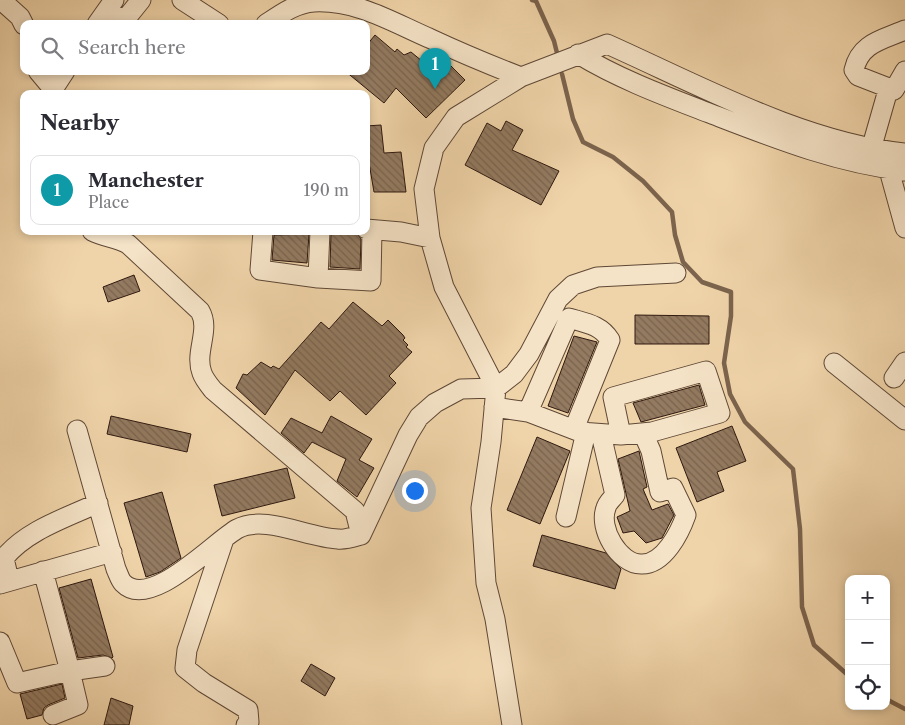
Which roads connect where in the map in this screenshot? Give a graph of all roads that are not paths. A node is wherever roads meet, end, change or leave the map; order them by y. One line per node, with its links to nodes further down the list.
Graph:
1 (1, 0): 5 (street)
2 (141, 0): 7 (street)
3 (182, 0): 8 (street)
4 (106, 11): 6 (street)
5 (22, 20)
6 (122, 20)
7 (125, 20)
8 (213, 20)
9 (272, 20): 14 (street)
10 (905, 30): 17 (street)
11 (905, 71): 17 (street)
12 (41, 75): 15 (street)
13 (62, 75): 16 (street)
14 (521, 77): 18 (street); 26 (street)
15 (50, 90)
16 (52, 90)
17 (888, 90): 18 (street)
18 (869, 157): 19 (street)
19 (897, 161): 21 (street)
20 (370, 225): 26 (street)
21 (905, 228)
22 (99, 235): 42 (street)
23 (263, 235): 28 (street)
24 (320, 235): 28 (street)
25 (369, 235): 28 (street)
26 (430, 238): 32 (street)
27 (676, 273): 32 (street)
28 (318, 278)
29 (905, 362): 31 (street)
30 (834, 364): 35 (street)
31 (894, 378)
32 (496, 388): 33 (street); 42 (street)
33 (494, 407): 34 (street); 52 (street)
34 (528, 412): 37 (street); 37 (street)
35 (905, 420)
36 (77, 430): 40 (street)
37 (587, 432): 38 (street); 39 (street); 41 (street)
38 (643, 433): 39 (street); 39 (street)
39 (621, 435)
40 (98, 503): 44 (street); 46 (street)
41 (566, 517)
42 (361, 535): 43 (street)
43 (224, 539): 44 (street); 51 (street)
44 (112, 552): 45 (street)
45 (42, 572): 46 (street); 49 (street)
46 (4, 582)
47 (0, 642): 49 (street)
48 (105, 666): 49 (street)
49 (70, 672): 50 (street)
50 (53, 715)
51 (246, 725)
52 (512, 725)

